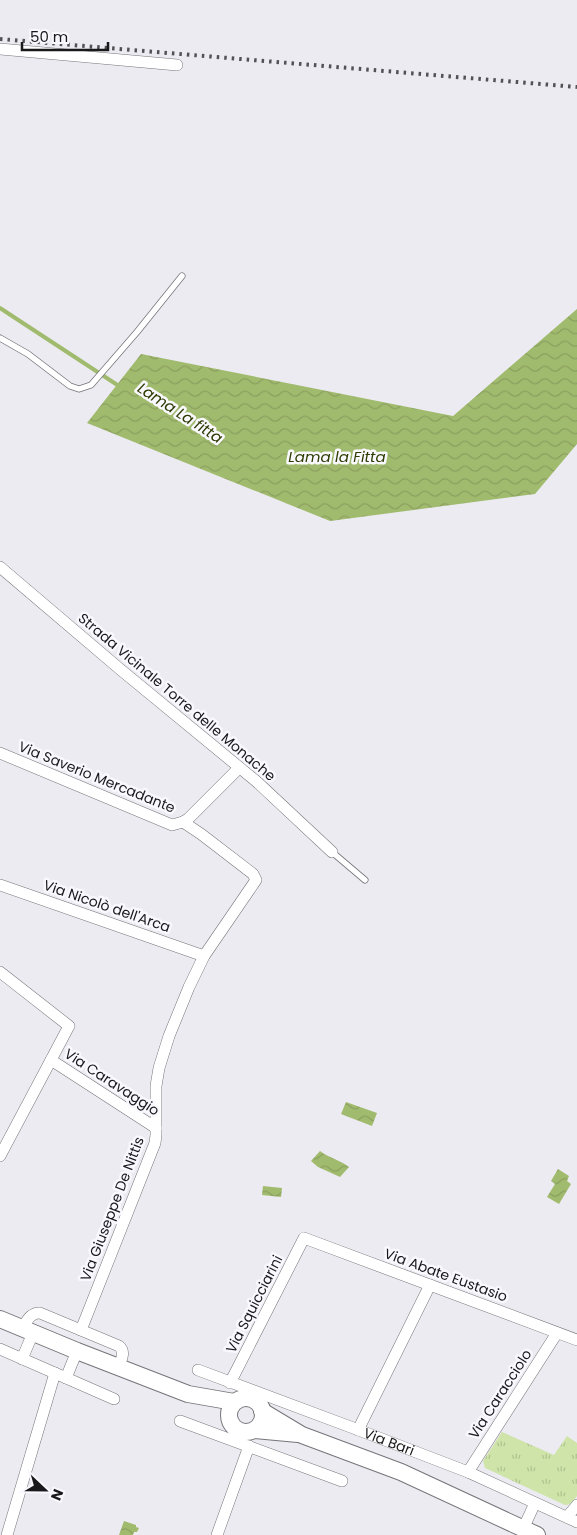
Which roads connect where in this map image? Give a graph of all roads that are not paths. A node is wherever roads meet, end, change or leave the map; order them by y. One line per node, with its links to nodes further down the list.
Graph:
1 (0, 49): 2 (street)
2 (177, 65)
3 (182, 276): 4 (lane)
4 (0, 338)
5 (0, 567): 7 (street, Strada Vicinale Torre delle Monache)
6 (0, 753): 8 (street, Via Saverio Mercadante)
7 (239, 768): 8 (street, Via Saverio Mercadante); 9 (street, Strada Vicinale Torre delle Monache)
8 (183, 822): 12 (street, Via Saverio Mercadante)
9 (332, 852): 10 (lane)
10 (365, 880)
11 (0, 885): 12 (street, Via Nicolò dell'Arca)
12 (204, 956): 15 (street, Via Giuseppe De Nittis)
13 (0, 972): 14 (street, Via Caravaggio)
14 (51, 1060): 15 (street, Via Caravaggio); 16 (street, Via Caravaggio)
15 (156, 1128): 20 (street, Via Giuseppe De Nittis)
16 (0, 1156)
17 (304, 1238): 18 (street, Via Abate Eustasio); 30 (street, Via Squicciarini)
18 (430, 1285): 22 (street, Via Abate Eustasio); 37 (street)
19 (0, 1319): 21 (main road, Via Bari)
20 (81, 1330): 21 (street); 27 (street)
21 (28, 1331): 25 (main road, Via Bari); 26 (street)
22 (557, 1332): 23 (street, Via Abate Eustasio); 41 (street, Via Caracciolo)
23 (577, 1340)
24 (0, 1349): 26 (street)
25 (77, 1351): 27 (main road, Via Bari); 29 (street)
26 (22, 1359): 29 (street)
27 (119, 1367): 31 (main road, Via Bari)
28 (198, 1370): 30 (street, Via Bari)
29 (61, 1376): 33 (street); 47 (street)
30 (230, 1383): 32 (street, Via Bari)
31 (188, 1394): 34 (main road, Via Bari); 38 (main road, Via Bari)
32 (252, 1395): 34 (main road, Via Bari); 35 (main road, Via Bari); 37 (street, Via Bari)
33 (114, 1399)
34 (234, 1402): 38 (main road)
35 (262, 1410): 38 (main road); 39 (main road, Via Bari)
36 (180, 1421): 38 (street, Via Bari)
37 (358, 1430): 41 (street, Via Bari)
38 (240, 1431): 39 (main road, Via Bari); 40 (street, Via Bari)
39 (302, 1435): 46 (main road, Via Bari)
40 (249, 1446): 42 (street, Via Bari); 48 (street)
41 (468, 1472): 43 (street, Via Bari)
42 (342, 1481)
43 (535, 1503): 45 (street, Via Bari); 46 (street)
44 (577, 1505): 45 (street)
45 (572, 1520)
46 (530, 1532)
47 (7, 1535)
48 (217, 1535)

